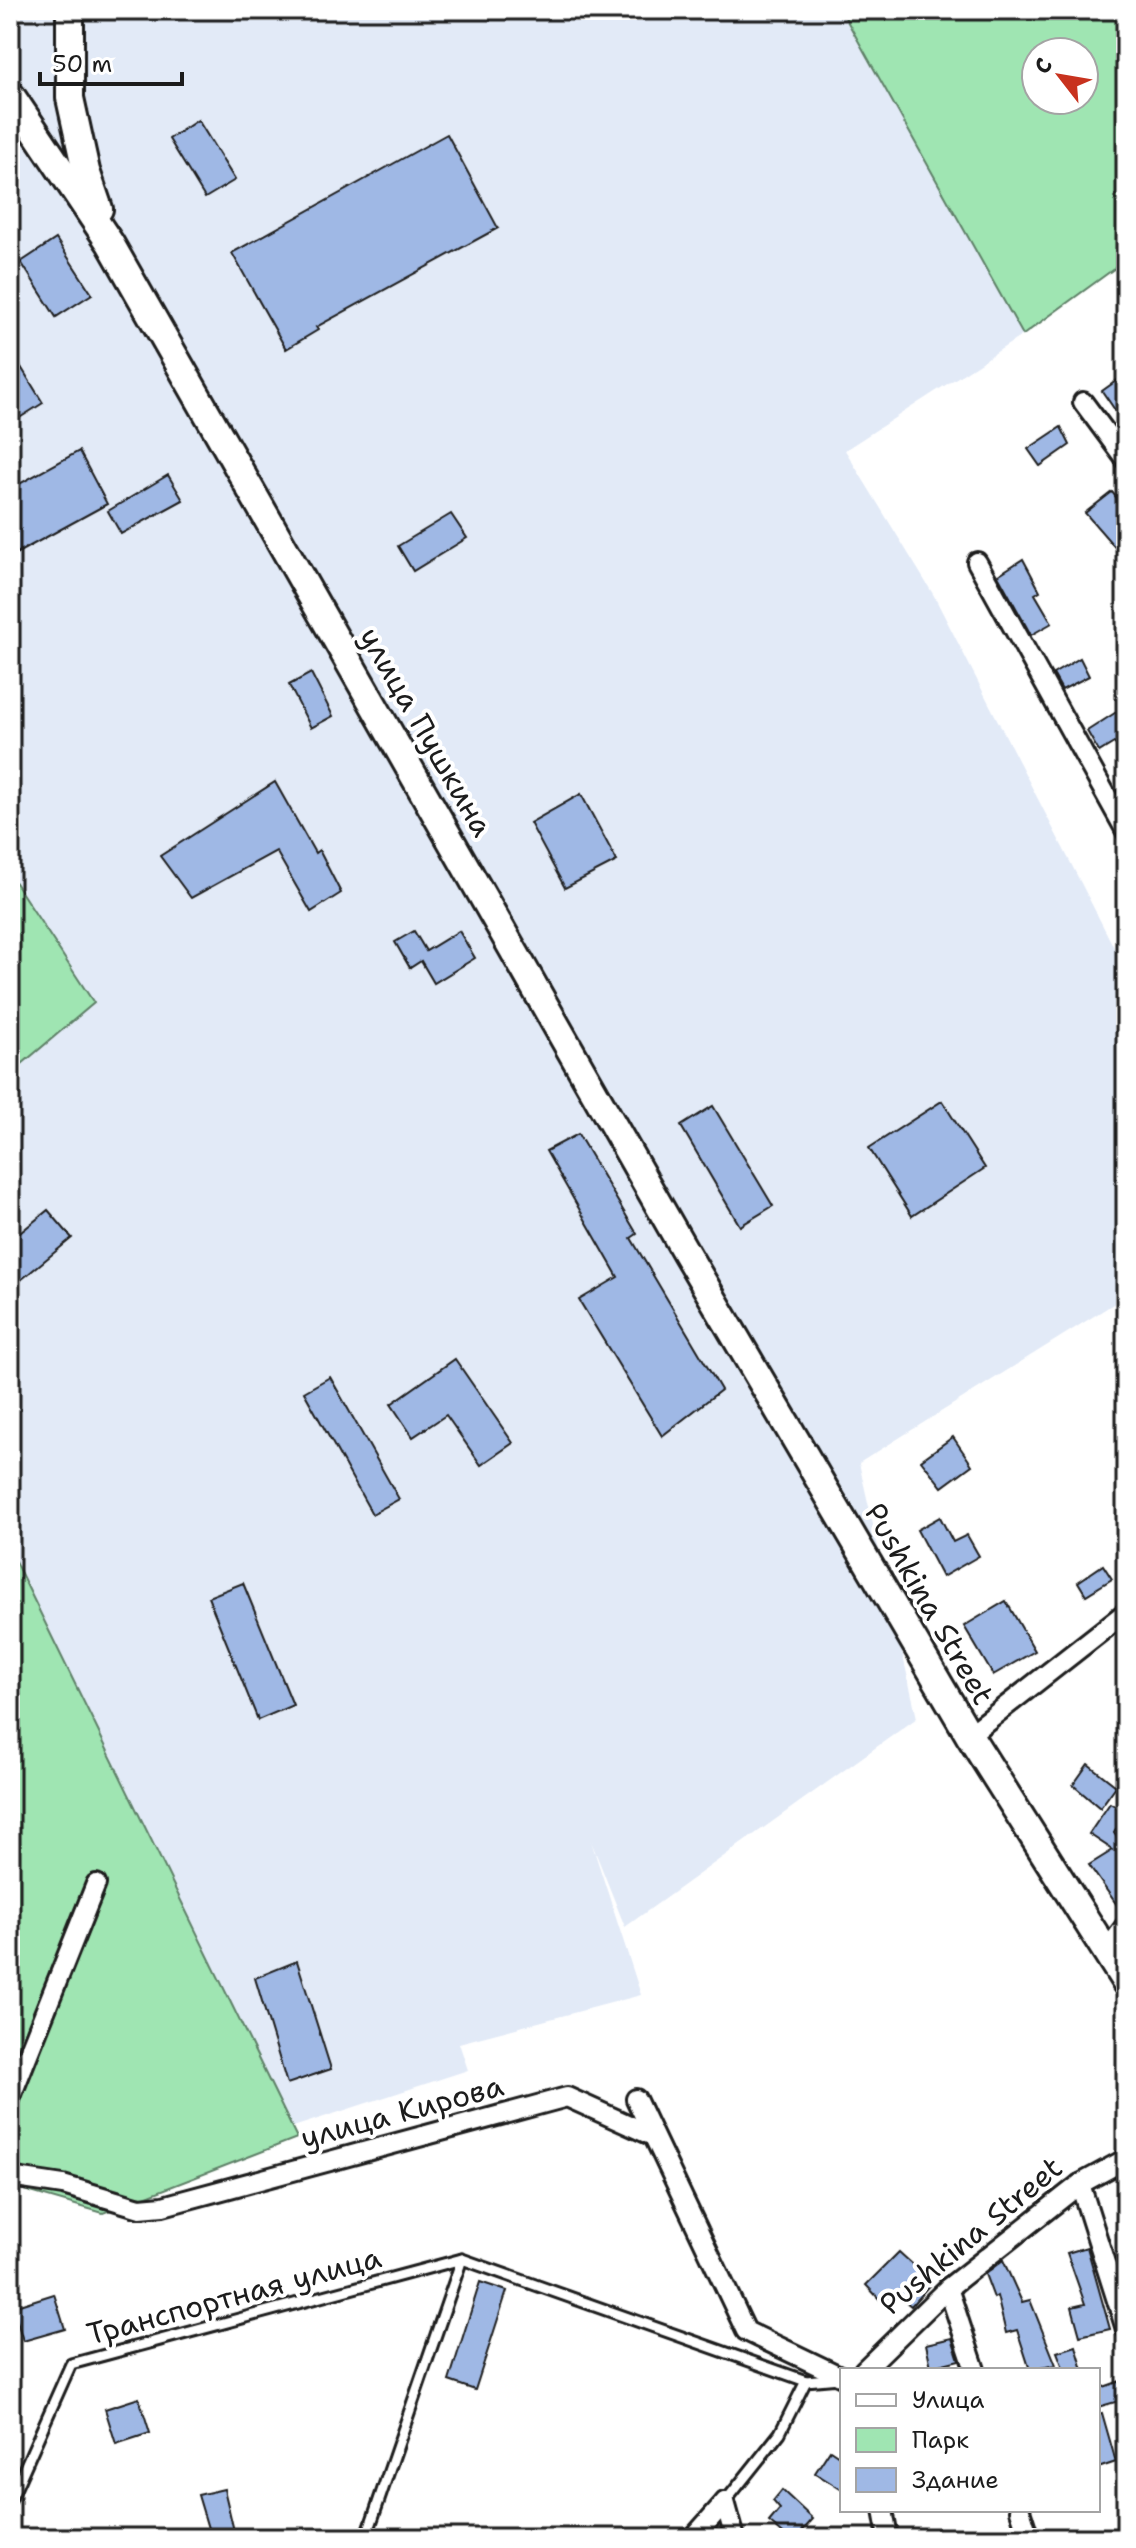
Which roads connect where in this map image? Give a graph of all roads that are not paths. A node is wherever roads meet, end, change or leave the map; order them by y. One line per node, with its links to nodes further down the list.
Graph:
1 (70, 10): 3 (street)
2 (10, 94): 3 (street)
3 (110, 243): 9 (street, Pushkina Street)
4 (1083, 402): 5 (street)
5 (1126, 460)
6 (977, 562): 7 (street)
7 (1126, 831)
8 (1126, 1612): 9 (street)
9 (969, 1735): 12 (street, Pushkina Street)
10 (96, 1884): 14 (street)
11 (1126, 1925): 12 (street)
12 (1107, 1950): 13 (street, Pushkina Street)
13 (1126, 1983)
14 (10, 2099)
15 (636, 2099): 16 (street)
16 (651, 2135): 18 (street, улица Кирова); 25 (street)
17 (1126, 2159): 19 (street, Pushkina Street)
18 (10, 2177)
19 (1080, 2184): 21 (street, Pushkina Street); 22 (street)
20 (462, 2259): 27 (lane); 28 (lane, Транспортная улица); 32 (lane)
21 (948, 2288): 23 (street, Pushkina Street); 24 (street)
22 (1126, 2329)
23 (868, 2368)
24 (974, 2368)
25 (840, 2376)
26 (840, 2377): 27 (lane)
27 (806, 2381): 29 (lane)
28 (10, 2501)
29 (725, 2502): 33 (street); 34 (street)
30 (883, 2512): 35 (street)
31 (1021, 2512): 36 (street)
32 (366, 2538)
33 (693, 2538)
34 (735, 2538)
35 (888, 2538)
36 (1029, 2538)

